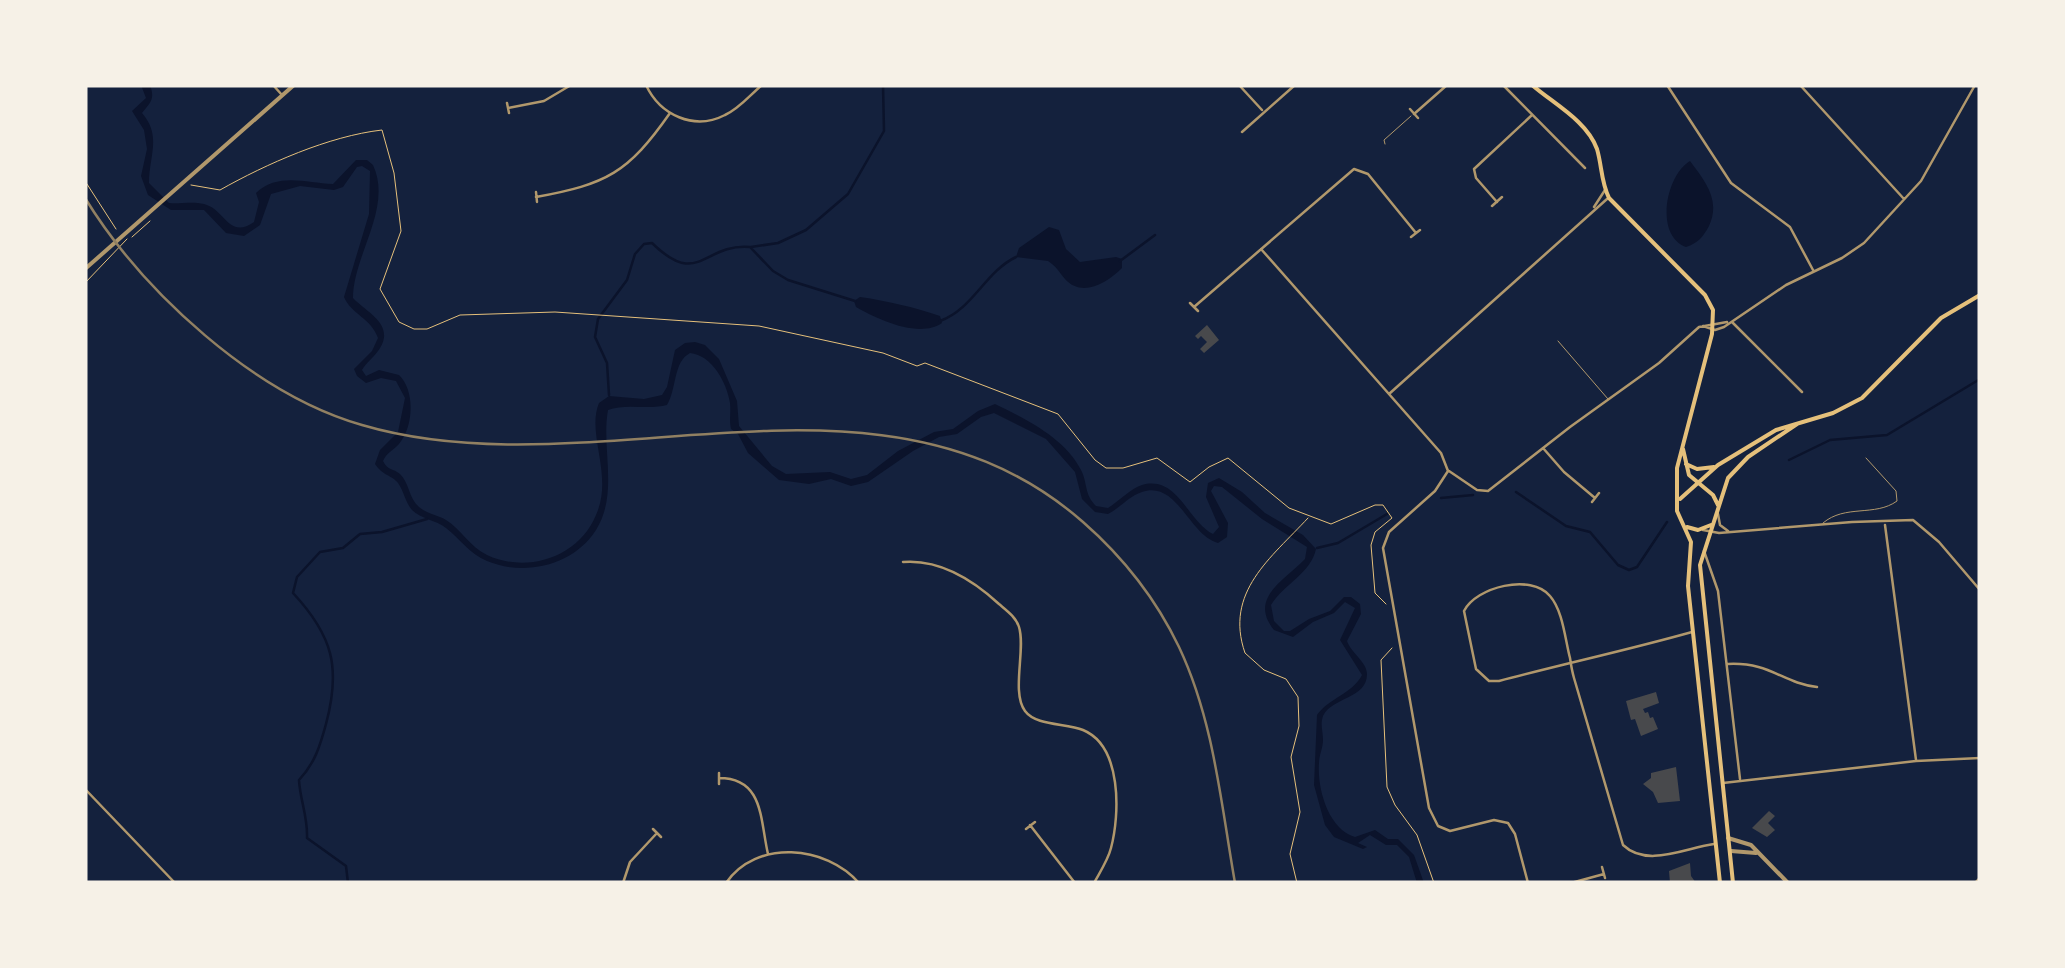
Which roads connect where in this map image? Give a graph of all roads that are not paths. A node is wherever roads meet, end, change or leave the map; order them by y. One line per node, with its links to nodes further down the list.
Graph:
1 (272, 85): 14 (street)
2 (294, 85): 14 (street)
3 (571, 85): 15 (street)
4 (646, 85): 18 (street)
5 (762, 85): 18 (street)
6 (1240, 85): 17 (street)
7 (1295, 85): 17 (street)
8 (1447, 85): 16 (street)
9 (1504, 85): 19 (street)
10 (1532, 85): 24 (main road)
11 (1667, 85): 35 (street)
12 (1800, 85): 28 (street)
13 (1975, 85): 28 (street)
14 (282, 96): 34 (street)
15 (508, 108)
16 (1412, 111): 20 (street); 22 (lane)
17 (1264, 112): 21 (street)
18 (670, 113): 25 (street)
19 (1532, 116): 23 (street); 29 (street)
20 (1418, 118)
21 (1242, 132)
22 (1385, 144)
23 (1584, 168)
24 (1605, 190): 27 (main road); 31 (street)
25 (536, 197)
26 (1502, 197): 29 (street)
27 (1609, 198): 31 (street); 41 (main road)
28 (1905, 200): 35 (street)
29 (1497, 202): 30 (street)
30 (1492, 206)
31 (1593, 208): 44 (street)
32 (1416, 233): 33 (street)
33 (1260, 248): 38 (street); 44 (street)
34 (85, 269)
35 (1814, 271): 40 (street)
36 (1980, 294): 46 (main road)
37 (1190, 302): 38 (street)
38 (1194, 307): 39 (street)
39 (1198, 312)
40 (1731, 322): 41 (street); 43 (street)
41 (1713, 326): 45 (street); 48 (main road)
42 (1558, 342): 45 (lane)
43 (1802, 392)
44 (1388, 394): 52 (street)
45 (1608, 399): 47 (street)
46 (1797, 424): 51 (main road); 58 (main road)
47 (1543, 448): 52 (street); 56 (street)
48 (1683, 449): 50 (main road); 57 (main road)
49 (1866, 458): 61 (lane)
50 (1686, 464): 51 (main road); 53 (main road)
51 (1718, 465): 53 (main road)
52 (1448, 470): 93 (street)
53 (1696, 483): 54 (main road); 55 (main road)
54 (1706, 490): 55 (main road); 58 (main road)
55 (1685, 492): 57 (main road)
56 (1592, 502)
57 (1678, 504): 62 (main road)
58 (1718, 507): 59 (main road)
59 (1718, 514): 63 (main road); 64 (street)
60 (1885, 522): 61 (street); 67 (street); 73 (street)
61 (1821, 525): 64 (street)
62 (1687, 527): 63 (main road); 68 (main road)
63 (1711, 527): 64 (street); 65 (main road)
64 (1729, 532)
65 (1703, 550): 70 (street); 75 (main road)
66 (903, 562): 92 (street)
67 (1980, 590)
68 (1694, 631): 69 (street); 81 (main road)
69 (1570, 662): 69 (street); 81 (street)
70 (1726, 664): 71 (street); 74 (street)
71 (1817, 687)
72 (1980, 758): 73 (street)
73 (1916, 761): 74 (street)
74 (1740, 780): 75 (street)
75 (1722, 783): 80 (main road)
76 (719, 784): 84 (street)
77 (85, 789): 87 (street)
78 (1030, 825): 91 (street)
79 (661, 837): 88 (street)
80 (1728, 838): 81 (main road); 82 (main road); 83 (street)
81 (1716, 844): 82 (main road); 95 (main road)
82 (1730, 850): 83 (street); 96 (main road)
83 (1756, 853): 97 (street)
84 (768, 854): 89 (street); 90 (street)
85 (1602, 867): 94 (street)
86 (1980, 878): 98 (street)
87 (176, 883)
88 (623, 883)
89 (726, 883)
90 (860, 883)
91 (1075, 883)
92 (1094, 883)
93 (1528, 883)
94 (1571, 883)
95 (1720, 883)
96 (1733, 883)
97 (1788, 883)
98 (1974, 883)

